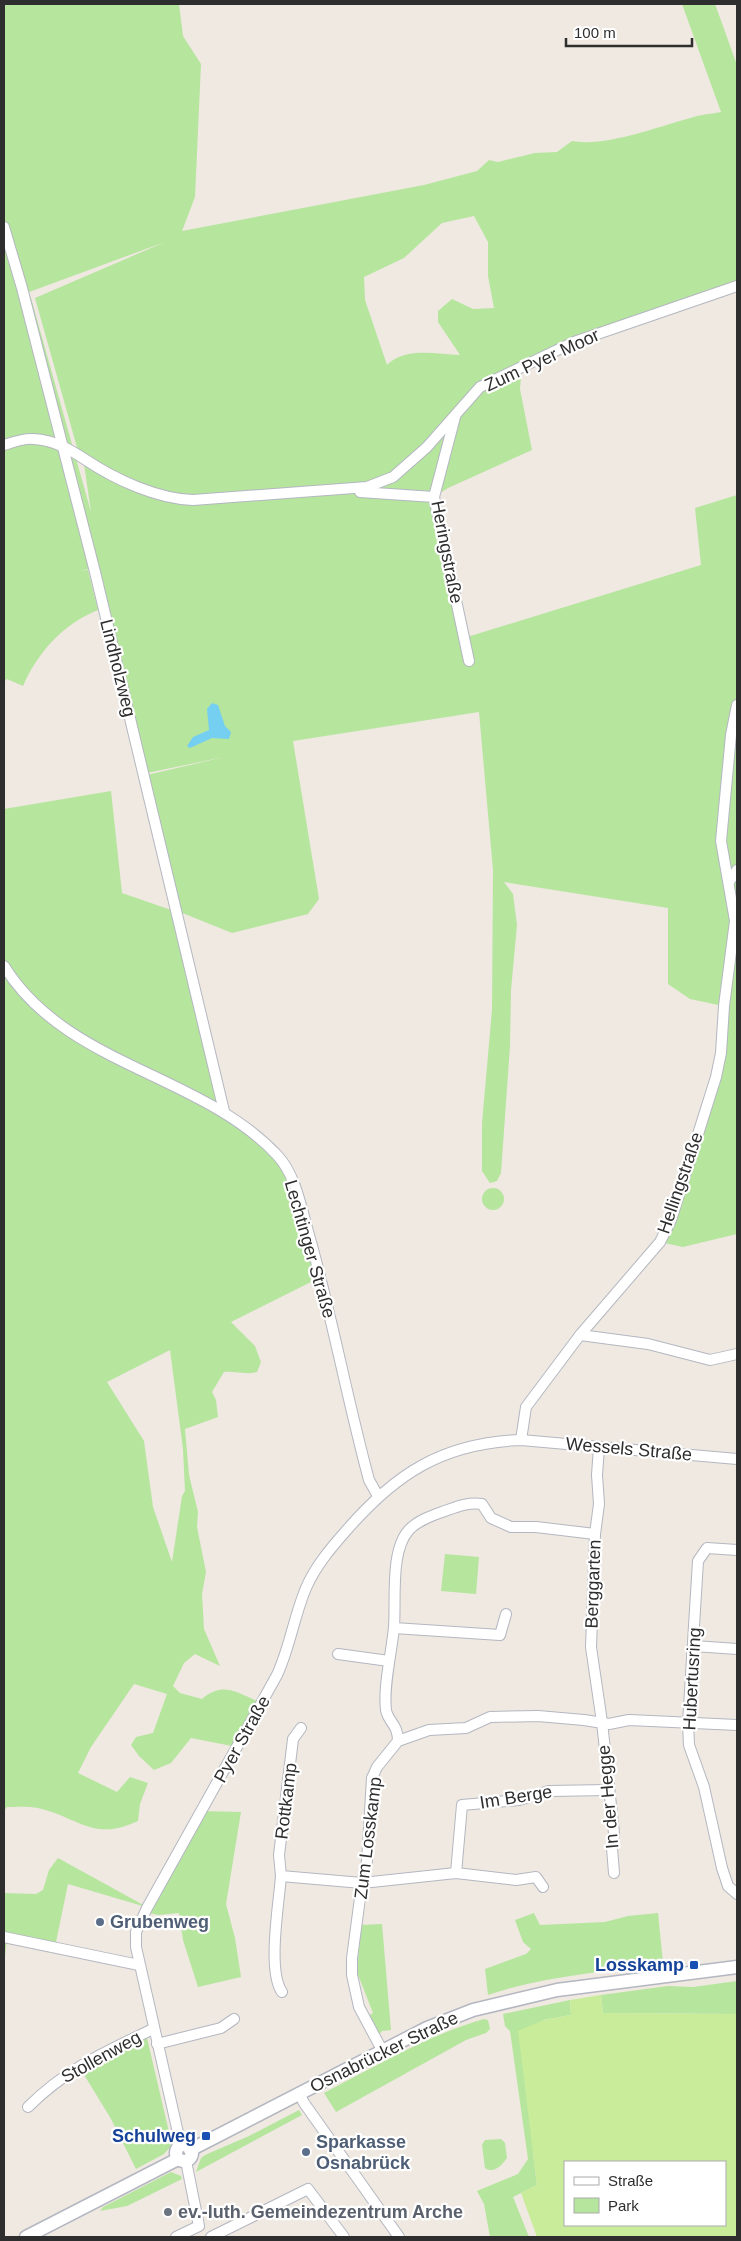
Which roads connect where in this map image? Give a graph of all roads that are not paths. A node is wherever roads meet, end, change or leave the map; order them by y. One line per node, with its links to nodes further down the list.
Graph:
1 (4, 227): 5 (street, Lindholzweg)
2 (737, 286): 3 (street, Zum Pyer Moor)
3 (456, 414): 6 (street, Zum Pyer Moor); 7 (street, Heringstraße)
4 (4, 445): 5 (street, Zum Pyer Moor)
5 (62, 445): 6 (street, Zum Pyer Moor); 16 (street, Lindholzweg)
6 (349, 489): 7 (street, Zum Pyer Moor)
7 (434, 497): 8 (street, Heringstraße)
8 (469, 661)
9 (737, 705): 10 (street, Hellingstraße)
10 (734, 739): 12 (street, Hellingstraße)
11 (737, 870): 12 (street)
12 (728, 882): 13 (street, Hellingstraße)
13 (736, 921): 15 (street, Hellingstraße)
14 (4, 966): 16 (street, Lechtinger Straße)
15 (734, 969): 17 (street, Hellingstraße)
16 (224, 1111): 22 (street, Lechtinger Straße)
17 (580, 1335): 18 (street); 19 (street, Hellingstraße)
18 (737, 1354)
19 (521, 1440): 20 (street, Wessels Straße); 22 (street, Pyer Straße)
20 (599, 1447): 21 (street, Wessels Straße); 23 (street, Berggarten)
21 (737, 1459)
22 (378, 1496): 44 (street, Pyer Straße)
23 (595, 1534): 26 (street); 31 (street, Berggarten)
24 (737, 1550): 27 (street, Hubertusring)
25 (506, 1614): 26 (street)
26 (394, 1628): 30 (street)
27 (694, 1646): 28 (street); 32 (street, Hubertusring)
28 (737, 1649)
29 (338, 1654): 30 (street)
30 (389, 1661): 35 (street)
31 (602, 1722): 32 (street, Zum Losskamp); 35 (street, Zum Losskamp); 36 (street, In der Hegge)
32 (688, 1723): 33 (street, Zum Losskamp); 42 (street, Hubertusring)
33 (737, 1726)
34 (301, 1728): 39 (street, Rottkamp)
35 (398, 1742): 40 (street, Zum Losskamp)
36 (608, 1790): 37 (street, Im Berge); 38 (street, In der Hegge)
37 (456, 1873): 40 (street); 41 (street)
38 (614, 1873)
39 (281, 1876): 40 (street); 46 (street, Rottkamp)
40 (362, 1883): 50 (street, Zum Losskamp)
41 (543, 1887)
42 (737, 1894)
43 (4, 1937): 44 (street)
44 (139, 1965): 48 (street, Pyer Straße)
45 (737, 1967): 50 (street, Osnabrücker Straße)
46 (282, 1992)
47 (234, 2019): 49 (street)
48 (153, 2029): 49 (street, Pyer Straße); 52 (street, Stollenweg)
49 (157, 2044): 53 (street, Pyer Straße)
50 (382, 2050): 51 (street, Osnabrücker Straße)
51 (299, 2093): 53 (street, Osnabrücker Straße); 60 (street)
52 (28, 2107)
53 (184, 2154): 54 (street, Pyer Straße); 55 (street, Osnabrücker Straße)
54 (199, 2226): 56 (street); 57 (street)
55 (26, 2237)
56 (176, 2237)
57 (206, 2237)
58 (211, 2237): 59 (street)
59 (344, 2237)
60 (399, 2237)

